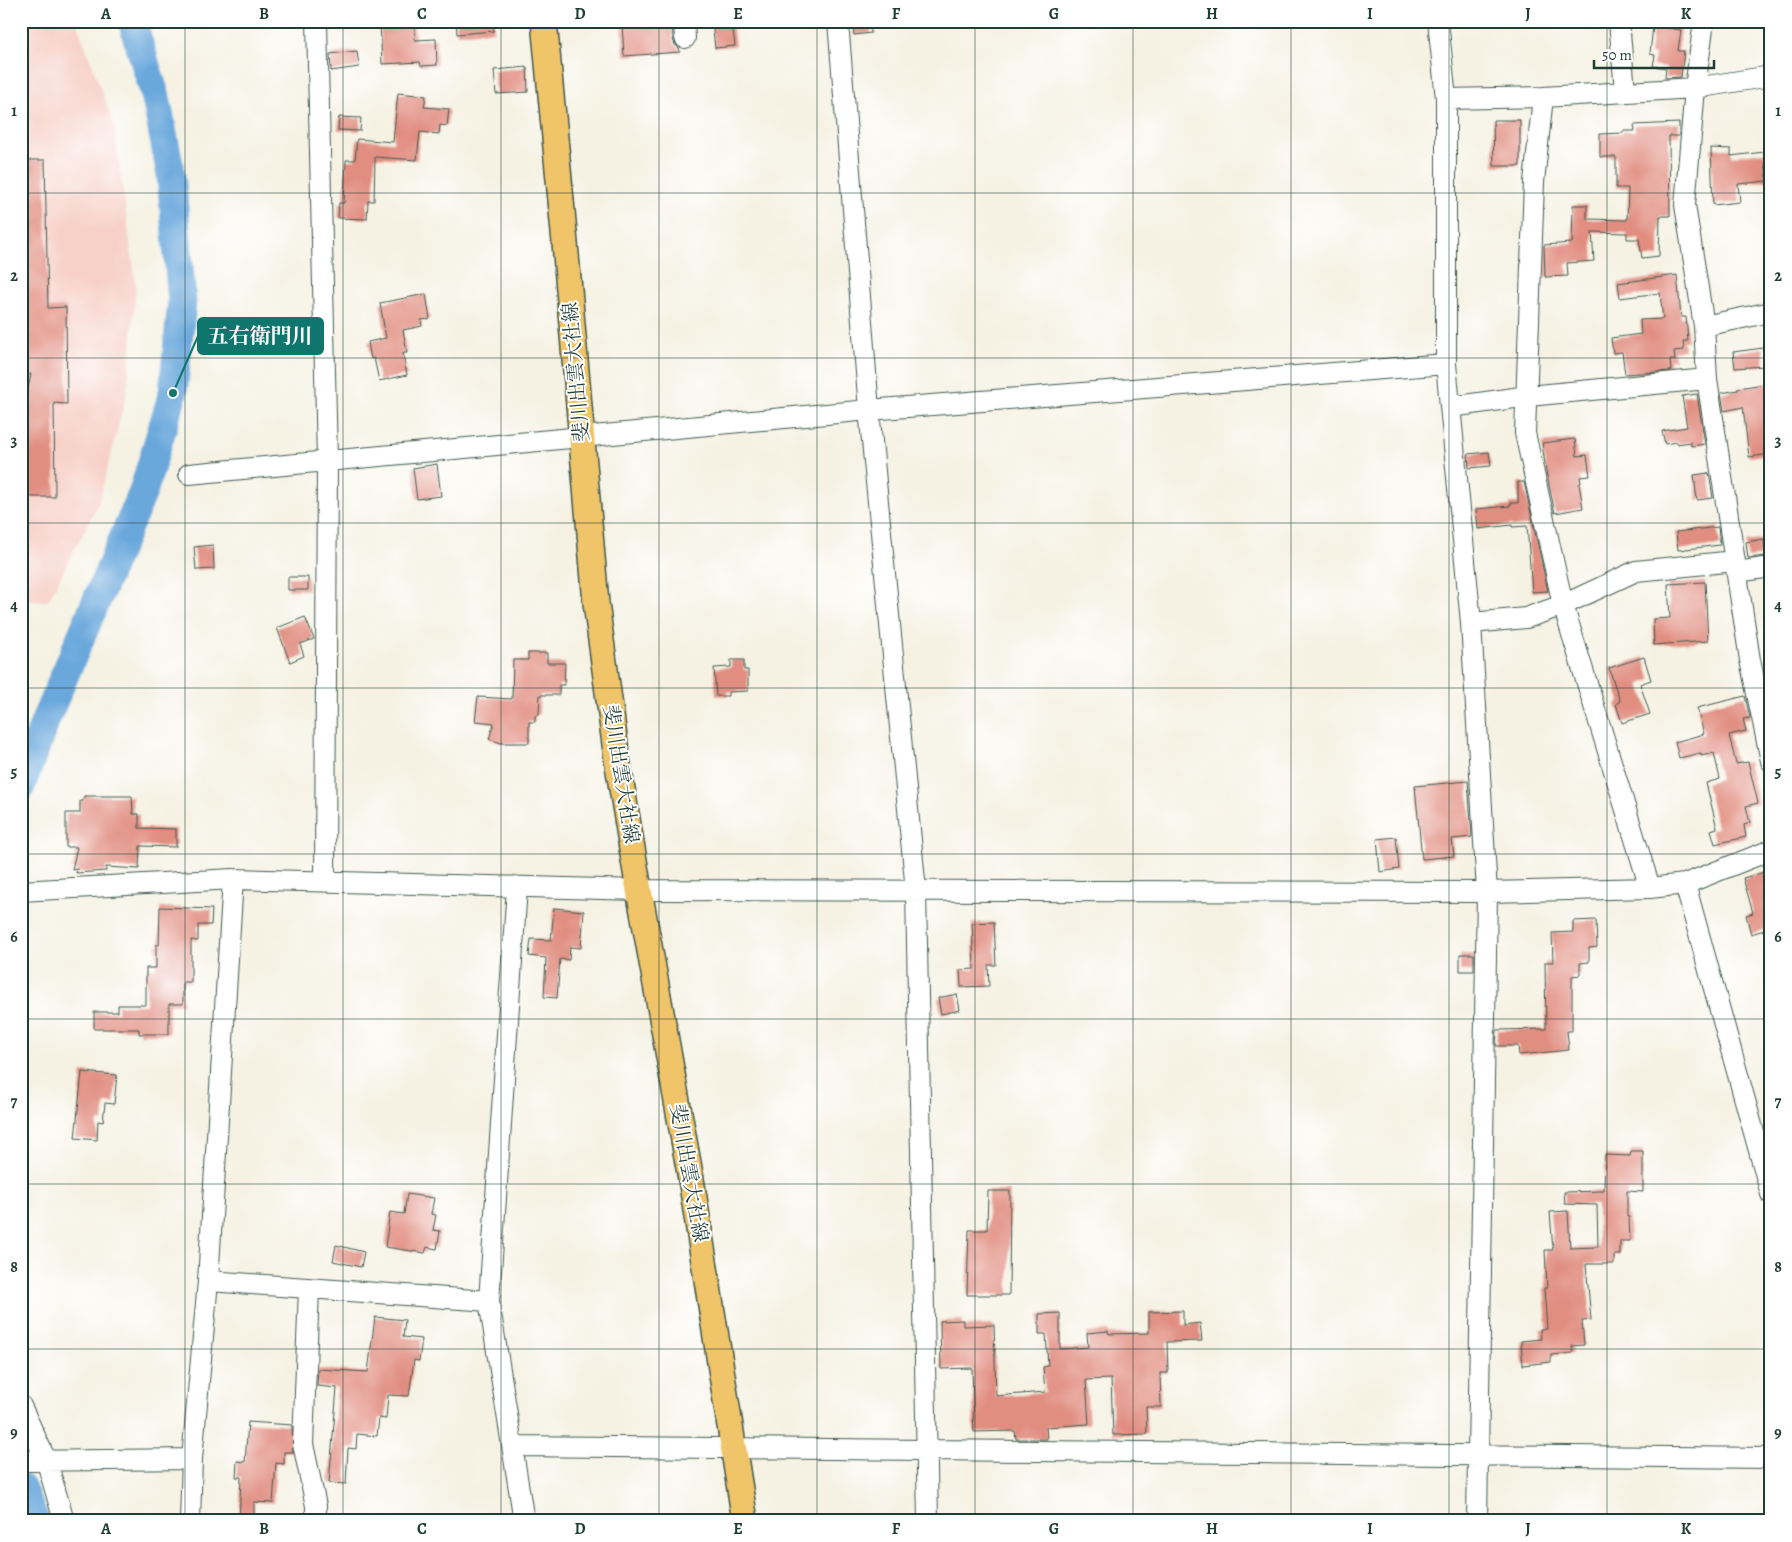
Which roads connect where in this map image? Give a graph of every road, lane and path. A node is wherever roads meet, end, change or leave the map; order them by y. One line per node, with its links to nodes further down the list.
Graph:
1 (317, 21): 20 (street)
2 (544, 21): 19 (main road, 斐川出雲大社線)
3 (838, 21): 18 (street)
4 (1438, 21): 11 (street)
5 (1619, 21): 9 (street)
6 (1704, 21): 8 (street)
7 (1771, 76): 8 (street)
8 (1695, 88): 9 (street); 13 (street)
9 (1625, 91): 10 (street)
10 (1543, 97): 11 (street); 16 (street)
11 (1446, 98): 14 (street)
12 (1771, 312): 13 (street)
13 (1704, 326): 15 (street)
14 (1446, 364): 17 (street); 18 (street)
15 (1707, 379): 16 (street); 22 (street)
16 (1528, 396): 17 (street); 24 (street)
17 (1451, 407): 25 (street)
18 (869, 410): 19 (street); 35 (street)
19 (582, 437): 20 (street); 33 (main road, 斐川出雲大社線)
20 (327, 460): 21 (street); 29 (street)
21 (189, 474)
22 (1736, 566): 23 (street); 24 (street); 26 (street)
23 (1771, 567)
24 (1563, 605): 25 (street); 32 (street)
25 (1471, 623): 36 (street)
26 (1771, 761)
27 (1771, 850): 30 (street)
28 (233, 879): 29 (street); 34 (street); 38 (street)
29 (324, 881): 31 (street)
30 (1685, 884): 32 (street); 37 (street)
31 (517, 887): 33 (street); 40 (street)
32 (1650, 888): 36 (street)
33 (639, 890): 35 (street); 43 (main road, 斐川出雲大社線)
34 (21, 891)
35 (916, 891): 36 (street); 44 (street)
36 (1487, 892): 45 (street)
37 (1771, 1194)
38 (208, 1282): 39 (street); 47 (street)
39 (309, 1288): 40 (street); 51 (street)
40 (489, 1301): 42 (street)
41 (21, 1406): 48 (street)
42 (512, 1446): 43 (street); 52 (street)
43 (734, 1447): 44 (street); 53 (main road, 斐川出雲大社線)
44 (926, 1450): 45 (street); 54 (street)
45 (1478, 1457): 46 (street); 55 (street)
46 (1771, 1458)
47 (192, 1459): 48 (street); 50 (street)
48 (35, 1461): 49 (street)
49 (64, 1521)
50 (190, 1521)
51 (316, 1521)
52 (524, 1521)
53 (745, 1521)
54 (928, 1521)
55 (1477, 1521)

